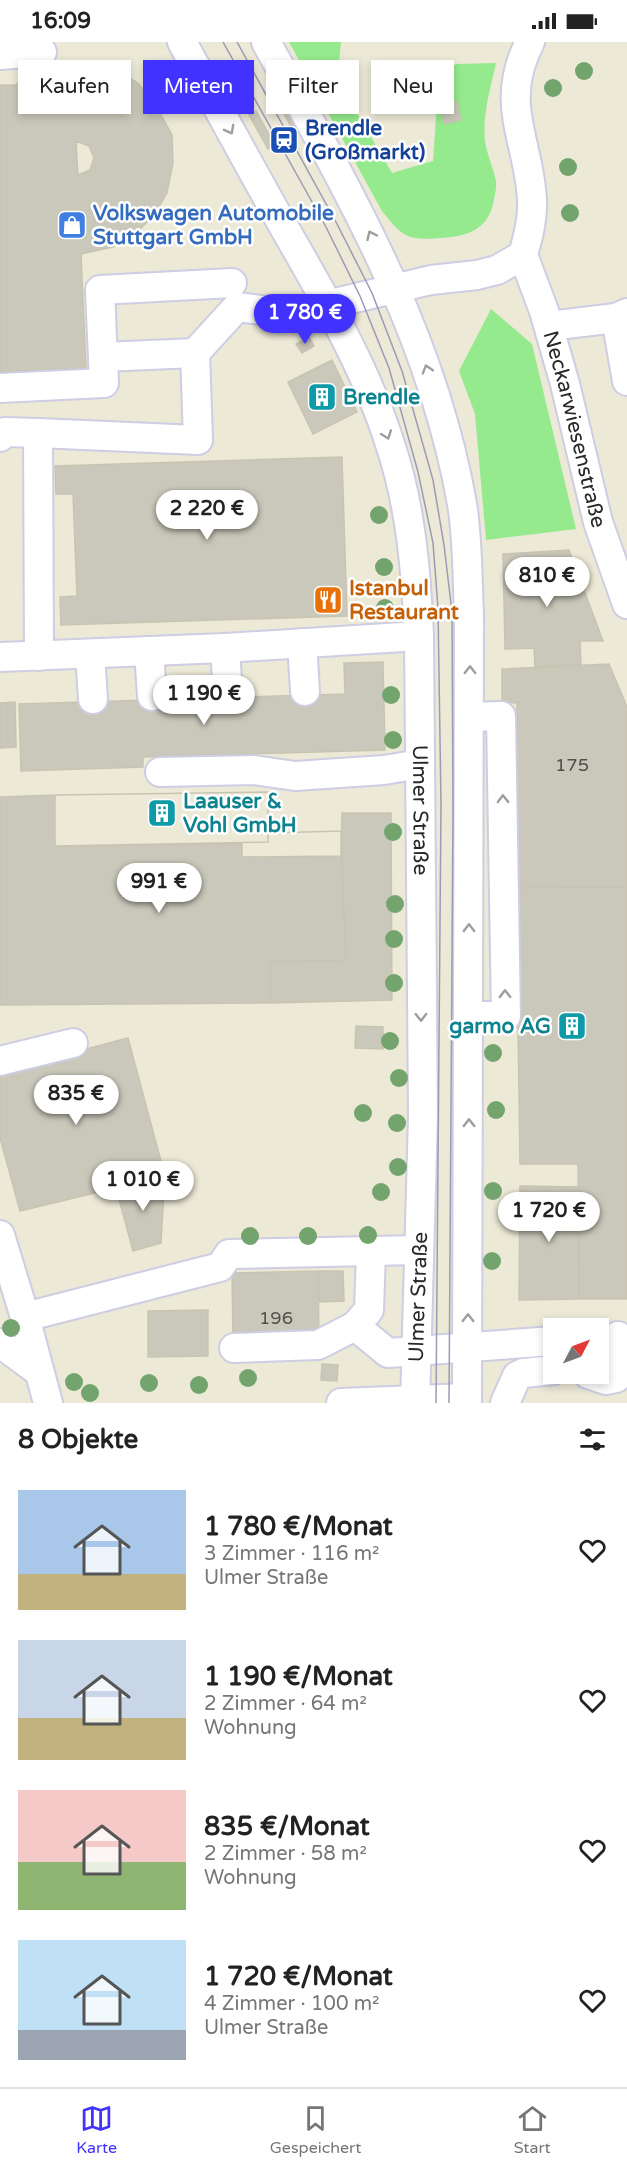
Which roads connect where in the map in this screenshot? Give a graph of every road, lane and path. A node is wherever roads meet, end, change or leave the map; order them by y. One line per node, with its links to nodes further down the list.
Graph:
1 (182, 42): 9 (street, Ulmer Straße, one-way to 9)
2 (266, 42): 8 (street, one-way to 2)
3 (530, 42): 6 (street)
4 (42, 52): 5 (street)
5 (0, 55)
6 (523, 255): 8 (street); 11 (street, Neckarwiesenstraße)
7 (232, 284): 13 (street)
8 (396, 288): 9 (street); 43 (street, one-way to 8)
9 (328, 305): 12 (street); 19 (street, Ulmer Straße, one-way to 19)
10 (621, 316): 11 (street); 14 (street)
11 (549, 326): 18 (street, Neckarwiesenstraße)
12 (195, 353): 13 (street); 16 (street)
13 (103, 357): 15 (street)
14 (627, 381)
15 (0, 388)
16 (38, 433): 17 (street); 24 (street)
17 (0, 437)
18 (627, 604)
19 (419, 636): 20 (street); 30 (street, Ulmer Straße)
20 (303, 643): 21 (street); 26 (street)
21 (225, 648): 22 (street); 28 (street)
22 (149, 651): 23 (street); 27 (street)
23 (90, 654): 24 (street); 29 (street)
24 (39, 656): 25 (street)
25 (0, 657)
26 (305, 691)
27 (152, 696)
28 (228, 697)
29 (93, 699)
30 (420, 764): 31 (street); 35 (street, Ulmer Straße, one-way to 35)
31 (160, 772)
32 (73, 1043): 33 (street)
33 (0, 1061)
34 (0, 1235): 37 (street)
35 (419, 1250): 36 (street); 44 (street, Ulmer Straße)
36 (371, 1252): 37 (street); 38 (street)
37 (26, 1317): 45 (street)
38 (355, 1326): 42 (street); 44 (street)
39 (614, 1336): 47 (street)
40 (543, 1342): 43 (street)
41 (0, 1343): 45 (street)
42 (234, 1348)
43 (467, 1348): 44 (street); 48 (street)
44 (416, 1351): 49 (street, Ulmer Straße)
45 (38, 1371): 50 (street)
46 (543, 1372): 52 (street)
47 (609, 1379)
48 (467, 1400): 49 (street)
49 (415, 1401): 51 (street)
50 (48, 1403)
51 (342, 1403)
52 (505, 1403)

